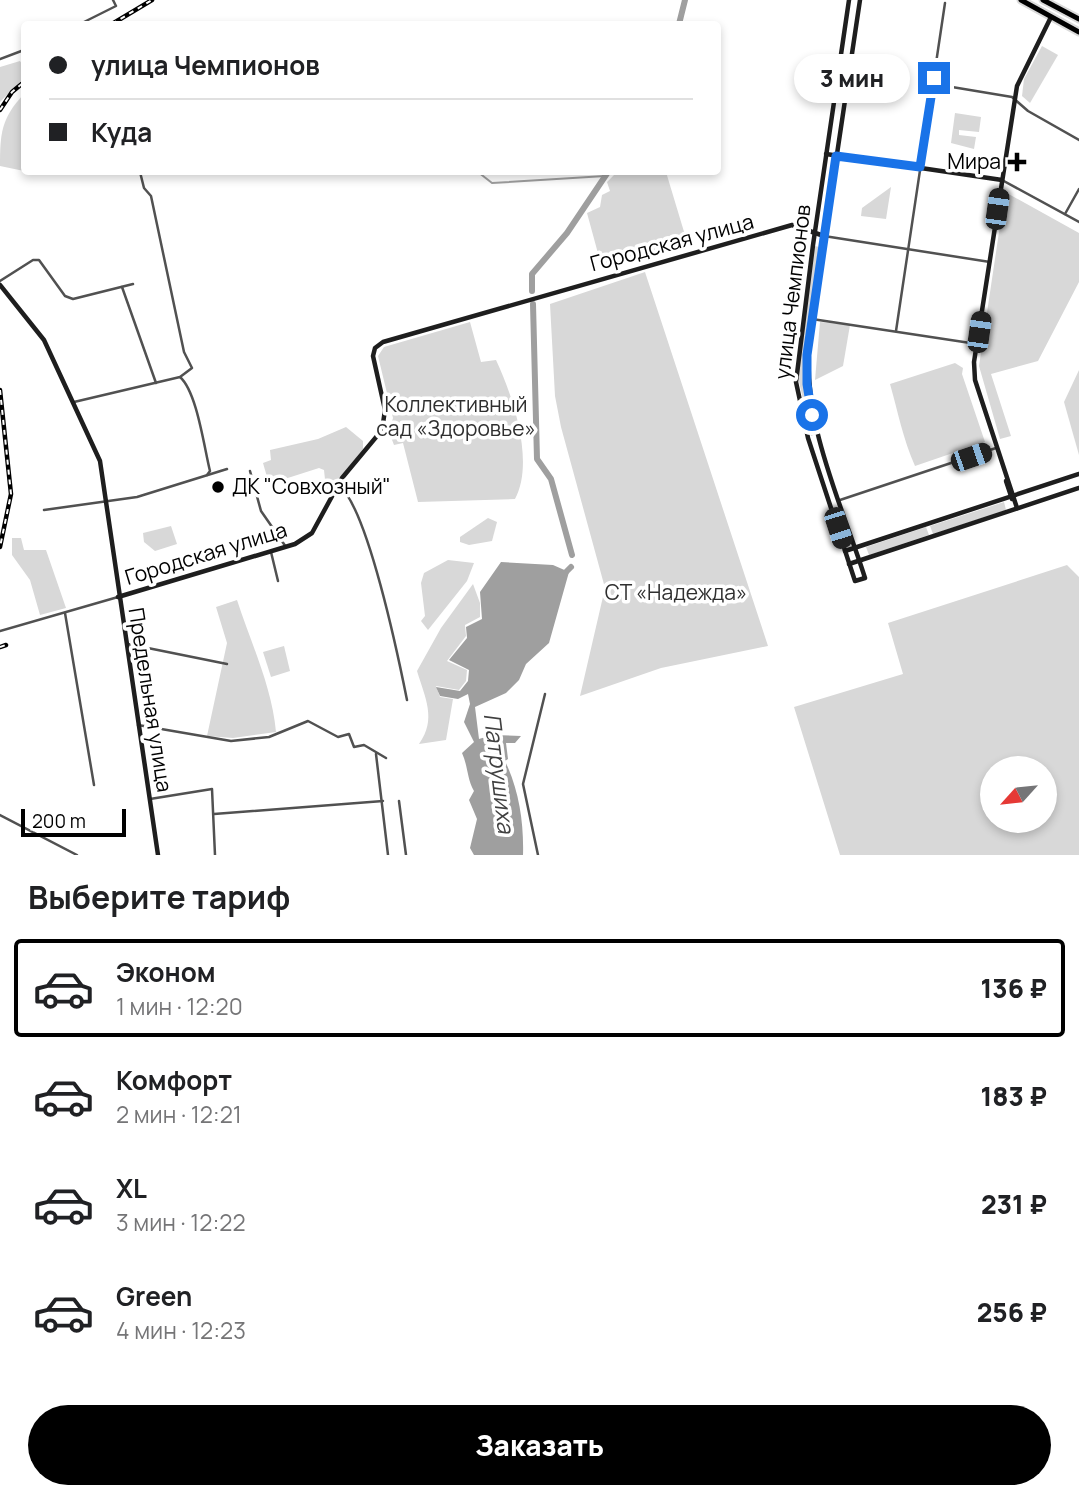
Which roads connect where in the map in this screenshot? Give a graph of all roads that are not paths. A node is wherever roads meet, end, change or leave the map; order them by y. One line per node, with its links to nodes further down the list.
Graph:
1 (113, 0): 10 (street)
2 (849, 0): 17 (street, улица Чемпионов)
3 (860, 0): 18 (street, улица Чемпионов)
4 (1021, 0): 8 (main road)
5 (1044, 0): 7 (main road)
6 (945, 3): 14 (street)
7 (1056, 7): 8 (main road); 9 (main road)
8 (1051, 17): 11 (main road); 15 (street)
9 (1079, 19)
10 (85, 21)
11 (1079, 32)
12 (21, 51): 13 (street)
13 (0, 59)
14 (934, 84): 15 (street); 19 (street)
15 (1014, 98): 16 (street); 21 (street)
16 (1079, 140)
17 (826, 154): 18 (street); 25 (street, улица Чемпионов)
18 (836, 156): 19 (street); 26 (street, улица Чемпионов)
19 (920, 167): 21 (street); 27 (street)
20 (141, 175): 35 (street)
21 (1002, 180): 23 (street); 28 (street)
22 (1079, 189): 23 (street)
23 (1065, 215): 24 (street)
24 (1079, 222)
25 (814, 235): 26 (street, Городская улица); 43 (street, Городская улица); 52 (street, улица Чемпионов)
26 (824, 236): 27 (street); 32 (street, улица Чемпионов)
27 (908, 250): 28 (street); 33 (street)
28 (990, 262): 34 (street)
29 (0, 283): 31 (street); 37 (street, Предельная улица)
30 (133, 284): 31 (street)
31 (122, 287): 36 (street)
32 (812, 319): 33 (street); 46 (street, улица Чемпионов)
33 (896, 331): 34 (street)
34 (977, 344): 38 (street)
35 (180, 377): 36 (street); 42 (street)
36 (156, 383): 37 (street)
37 (74, 402): 47 (street, Предельная улица)
38 (998, 450): 45 (street); 46 (street)
39 (227, 470): 42 (street)
40 (250, 471): 50 (street)
41 (1079, 474): 45 (street)
42 (206, 476): 47 (street)
43 (338, 485): 50 (street, Городская улица); 63 (street)
44 (1079, 488): 48 (street)
45 (1013, 496): 48 (street); 51 (street)
46 (839, 500): 51 (street, улица Чемпионов)
47 (108, 501): 49 (street); 57 (street, Предельная улица)
48 (1017, 508): 54 (street)
49 (44, 510)
50 (286, 547): 53 (street, Городская улица)
51 (855, 548): 52 (street); 54 (street, улица Чемпионов)
52 (845, 551): 55 (street, улица Чемпионов)
53 (271, 552): 56 (street); 57 (street, Городская улица)
54 (859, 560): 55 (street); 55 (street, улица Чемпионов)
55 (849, 564)
56 (278, 581)
57 (118, 597): 58 (street, Городская улица); 60 (street, Предельная улица)
58 (65, 613): 59 (street, Городская улица); 67 (street)
59 (0, 631)
60 (125, 643): 61 (street); 64 (street, Предельная улица)
61 (228, 664)
62 (545, 694): 78 (street)
63 (407, 700)
64 (138, 725): 65 (street); 68 (street, Предельная улица)
65 (375, 752): 66 (street); 69 (street)
66 (387, 758)
67 (94, 785)
68 (150, 799): 71 (street); 74 (street, Предельная улица)
69 (383, 800): 71 (street); 76 (street)
70 (399, 801): 77 (street)
71 (214, 814): 75 (street)
72 (0, 815): 73 (street)
73 (78, 855)
74 (158, 855)
75 (215, 855)
76 (388, 855)
77 (406, 855)
78 (538, 855)

